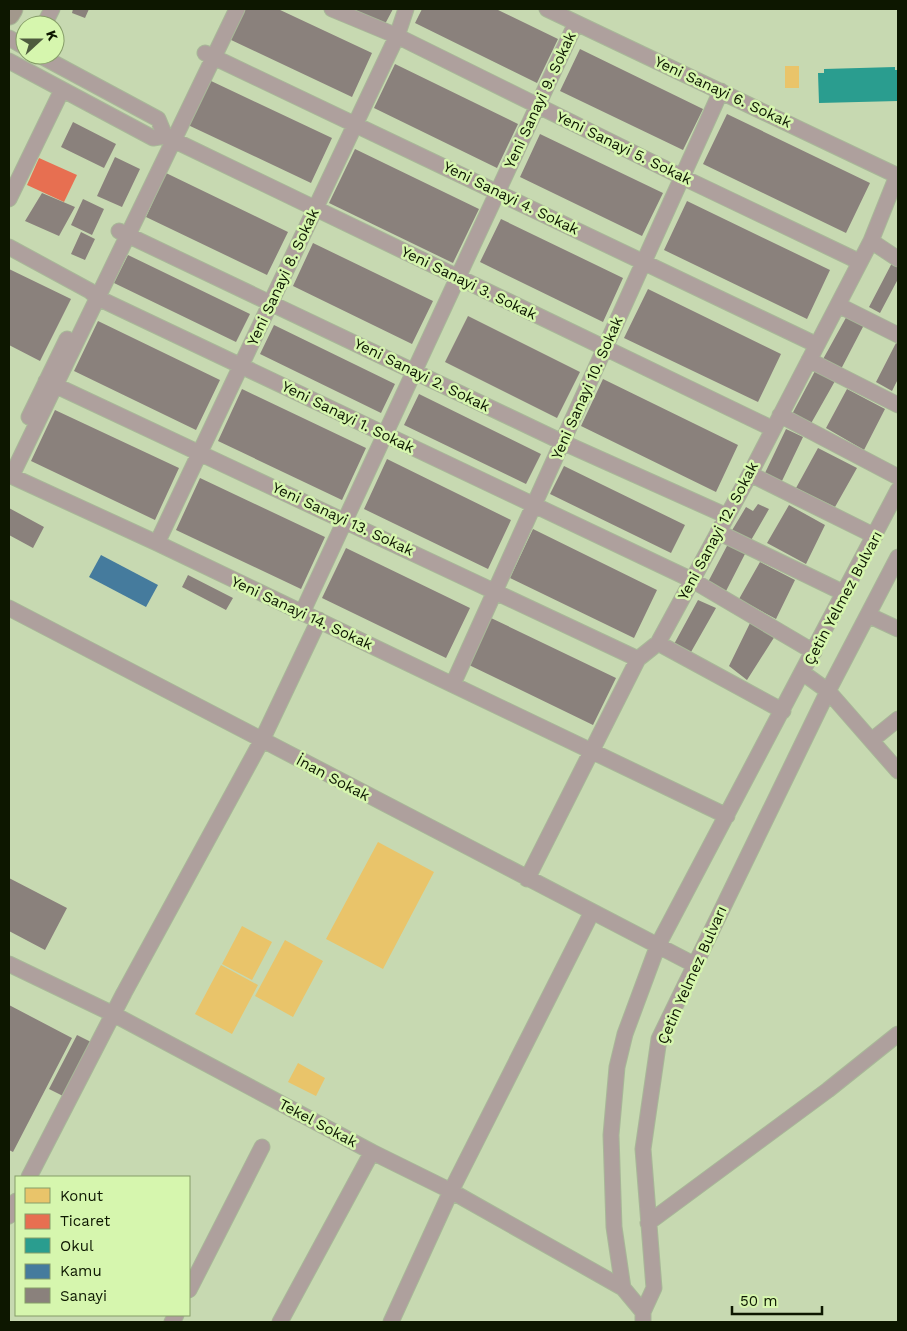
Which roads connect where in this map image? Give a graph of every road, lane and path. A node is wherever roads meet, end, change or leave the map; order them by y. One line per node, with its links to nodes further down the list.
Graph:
1 (226, 9): 8 (street)
2 (237, 9): 8 (street)
3 (332, 9): 7 (street, Yeni Sanayi 5. Sokak)
4 (406, 9): 7 (street, Yeni Sanayi 8. Sokak)
5 (547, 9): 6 (street, Yeni Sanayi 6. Sokak)
6 (576, 23): 12 (street, Yeni Sanayi 6. Sokak); 13 (street, Yeni Sanayi 9. Sokak)
7 (397, 36): 13 (street, Yeni Sanayi 5. Sokak); 14 (street, Yeni Sanayi 8. Sokak)
8 (209, 55): 14 (street, Yeni Sanayi 4. Sokak); 15 (street)
9 (9, 61): 11 (street, Yeni Sanayi 3. Sokak)
10 (58, 65): 15 (street)
11 (62, 90): 15 (street, Yeni Sanayi 3. Sokak); 19 (street)
12 (721, 91): 16 (street, Yeni Sanayi 6. Sokak); 17 (street, Yeni Sanayi 10. Sokak)
13 (538, 106): 17 (street, Yeni Sanayi 5. Sokak); 18 (street, Yeni Sanayi 9. Sokak)
14 (356, 123): 18 (street, Yeni Sanayi 4. Sokak); 20 (street, Yeni Sanayi 8. Sokak)
15 (170, 139): 20 (street, Yeni Sanayi 3. Sokak); 21 (street)
16 (898, 176): 22 (street, Yeni Sanayi 12. Sokak)
17 (682, 177): 25 (street, Yeni Sanayi 10. Sokak); 26 (street, Yeni Sanayi 5. Sokak)
18 (498, 192): 25 (street, Yeni Sanayi 4. Sokak); 27 (street, Yeni Sanayi 9. Sokak)
19 (9, 199)
20 (315, 209): 27 (street, Yeni Sanayi 3. Sokak); 29 (street, Yeni Sanayi 8. Sokak)
21 (124, 233): 28 (street); 29 (street, Yeni Sanayi 2. Sokak)
22 (871, 241): 24 (street); 26 (street, Yeni Sanayi 12. Sokak)
23 (9, 247): 28 (street, Yeni Sanayi 1. Sokak)
24 (898, 259)
25 (644, 262): 32 (street, Yeni Sanayi 4. Sokak); 33 (street, Yeni Sanayi 10. Sokak)
26 (860, 262): 30 (street, Yeni Sanayi 12. Sokak)
27 (458, 278): 33 (street, Yeni Sanayi 3. Sokak); 36 (street, Yeni Sanayi 9. Sokak)
28 (94, 295): 35 (street, Yeni Sanayi 1. Sokak); 37 (street)
29 (271, 302): 35 (street, Yeni Sanayi 8. Sokak); 36 (street, Yeni Sanayi 2. Sokak)
30 (838, 305): 31 (street); 32 (street, Yeni Sanayi 12. Sokak)
31 (898, 335)
32 (817, 345): 34 (street, Yeni Sanayi 12. Sokak)
33 (604, 349): 39 (street, Yeni Sanayi 3. Sokak); 41 (street, Yeni Sanayi 10. Sokak)
34 (809, 360): 38 (street); 39 (street, Yeni Sanayi 12. Sokak)
35 (242, 365): 40 (street, Yeni Sanayi 1. Sokak); 42 (street, Yeni Sanayi 8. Sokak)
36 (414, 371): 40 (street, Yeni Sanayi 9. Sokak); 41 (street, Yeni Sanayi 2. Sokak)
37 (51, 383): 42 (street, Yeni Sanayi 13. Sokak); 43 (street); 45 (street)
38 (898, 405)
39 (777, 422): 44 (street, Yeni Sanayi 12. Sokak); 46 (street, Yeni Sanayi 3. Sokak)
40 (385, 434): 48 (street, Yeni Sanayi 1. Sokak); 50 (street, Yeni Sanayi 9. Sokak)
41 (562, 442): 48 (street, Yeni Sanayi 10. Sokak); 49 (street, Yeni Sanayi 2. Sokak)
42 (200, 452): 50 (street, Yeni Sanayi 13. Sokak); 53 (street, Yeni Sanayi 8. Sokak)
43 (9, 460)
44 (750, 474): 49 (street, Yeni Sanayi 12. Sokak); 52 (street)
45 (11, 475): 53 (street, Yeni Sanayi 14. Sokak)
46 (898, 477)
47 (898, 490): 52 (street, Çetin Yelmez Bulvarı)
48 (533, 506): 55 (street, Yeni Sanayi 1. Sokak); 56 (street, Yeni Sanayi 10. Sokak)
49 (727, 516): 51 (street, Yeni Sanayi 12. Sokak)
50 (345, 521): 56 (street, Yeni Sanayi 13. Sokak); 59 (street, Yeni Sanayi 9. Sokak)
51 (718, 532): 55 (street, Yeni Sanayi 12. Sokak); 57 (street)
52 (875, 536): 57 (street, Çetin Yelmez Bulvarı)
53 (157, 544): 59 (street, Yeni Sanayi 14. Sokak)
54 (898, 557): 60 (street, Çetin Yelmez Bulvarı)
55 (692, 580): 63 (street, Yeni Sanayi 12. Sokak); 64 (street, Yeni Sanayi 1. Sokak)
56 (495, 591): 65 (street, Yeni Sanayi 13. Sokak); 67 (street, Yeni Sanayi 10. Sokak)
57 (844, 593): 64 (street, Çetin Yelmez Bulvarı)
58 (9, 608): 71 (street, İnan Sokak)
59 (302, 613): 61 (street, Yeni Sanayi 14. Sokak)
60 (868, 615): 62 (street); 68 (street, Çetin Yelmez Bulvarı)
61 (319, 620): 67 (street, Yeni Sanayi 14. Sokak); 71 (street)
62 (898, 629)
63 (658, 643): 65 (street, Yeni Sanayi 12. Sokak); 69 (street)
64 (814, 652): 66 (street, Çetin Yelmez Bulvarı)
65 (638, 659): 73 (street, Yeni Sanayi 12. Sokak)
66 (803, 673): 68 (street); 69 (street, Çetin Yelmez Bulvarı)
67 (453, 684): 73 (street, Yeni Sanayi 14. Sokak)
68 (828, 690): 72 (street); 80 (street, Çetin Yelmez Bulvarı)
69 (783, 710): 75 (street, Çetin Yelmez Bulvarı)
70 (898, 719): 72 (street)
71 (262, 740): 76 (street, İnan Sokak); 81 (street)
72 (872, 740): 74 (street)
73 (591, 752): 75 (street, Yeni Sanayi 14. Sokak); 76 (street, Yeni Sanayi 12. Sokak)
74 (898, 771)
75 (727, 816): 78 (street, Çetin Yelmez Bulvarı)
76 (527, 878): 77 (street, İnan Sokak)
77 (592, 912): 78 (street, İnan Sokak); 86 (street)
78 (658, 945): 80 (street, İnan Sokak); 91 (street, Çetin Yelmez Bulvarı)
79 (9, 964): 81 (street, Tekel Sokak)
80 (695, 964): 89 (street, Çetin Yelmez Bulvarı)
81 (113, 1014): 84 (street, Tekel Sokak); 85 (street)
82 (898, 1034): 89 (street)
83 (262, 1147): 90 (street)
84 (372, 1152): 86 (street, Tekel Sokak); 93 (street)
85 (29, 1176)
86 (451, 1191): 91 (street, Tekel Sokak); 94 (street)
87 (15, 1203): 88 (street)
88 (9, 1216)
89 (648, 1223): 92 (street, Çetin Yelmez Bulvarı)
90 (190, 1288)
91 (623, 1288): 92 (street, Çetin Yelmez Bulvarı)
92 (643, 1317)
93 (280, 1322)
94 (391, 1322)

